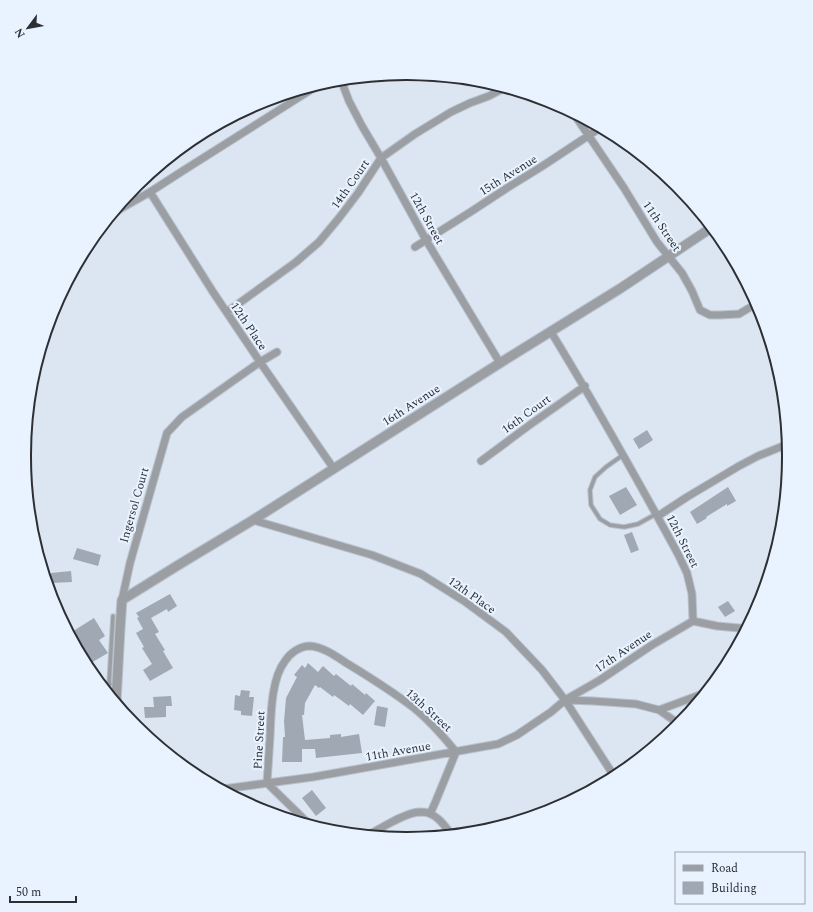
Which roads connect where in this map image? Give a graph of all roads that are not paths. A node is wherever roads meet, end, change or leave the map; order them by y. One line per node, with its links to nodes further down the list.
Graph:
1 (344, 86): 7 (street, 12th Street)
2 (497, 92): 7 (street, 14th Court)
3 (303, 95): 8 (street)
4 (580, 123): 6 (street, 11th Street)
5 (595, 131): 6 (street, 15th Avenue)
6 (588, 136): 11 (street, 15th Avenue); 13 (street, 11th Street)
7 (381, 158): 11 (street, 12th Street); 15 (street, 14th Court)
8 (150, 192): 9 (street); 15 (street, 12th Place)
9 (127, 205)
10 (707, 231): 13 (street, 16th Avenue)
11 (426, 240): 12 (street); 19 (street, 12th Street)
12 (415, 247)
13 (669, 256): 14 (street, 11th Street); 16 (street, 16th Avenue)
14 (748, 308)
15 (227, 312): 18 (street, 12th Place)
16 (551, 332): 19 (street, 16th Avenue); 20 (street, 12th Street)
17 (277, 352): 18 (street)
18 (260, 362): 24 (street, 12th Place); 27 (street, Ingersol Court)
19 (500, 363): 24 (street, 16th Avenue)
20 (585, 386): 22 (street, 12th Street); 23 (street, 16th Court)
21 (782, 447): 25 (street)
22 (624, 454): 25 (street, 12th Street); 25 (lane, 12th Street)
23 (481, 461)
24 (334, 468): 26 (street, 16th Avenue)
25 (657, 515): 29 (street, 12th Street)
26 (253, 520): 27 (street, 16th Avenue); 36 (street, 12th Place)
27 (122, 600): 33 (street, Ingersol Court)
28 (113, 616): 33 (lane)
29 (693, 621): 30 (street); 36 (street, 17th Avenue)
30 (740, 628)
31 (300, 648): 39 (street, 13th Street); 41 (street, Pine Street)
32 (108, 684): 33 (lane)
33 (113, 684): 34 (street, Ingersol Court)
34 (114, 692)
35 (695, 696): 37 (street)
36 (565, 700): 37 (street); 39 (street, 11th Avenue); 40 (street, 12th Place)
37 (659, 710): 38 (street)
38 (674, 720)
39 (456, 752): 41 (street, 11th Avenue); 43 (street)
40 (611, 771)
41 (267, 783): 42 (street, 11th Avenue); 44 (street, Pine Street)
42 (231, 788)
43 (430, 814): 45 (street); 46 (street)
44 (303, 817)
45 (447, 829)
46 (377, 830)

